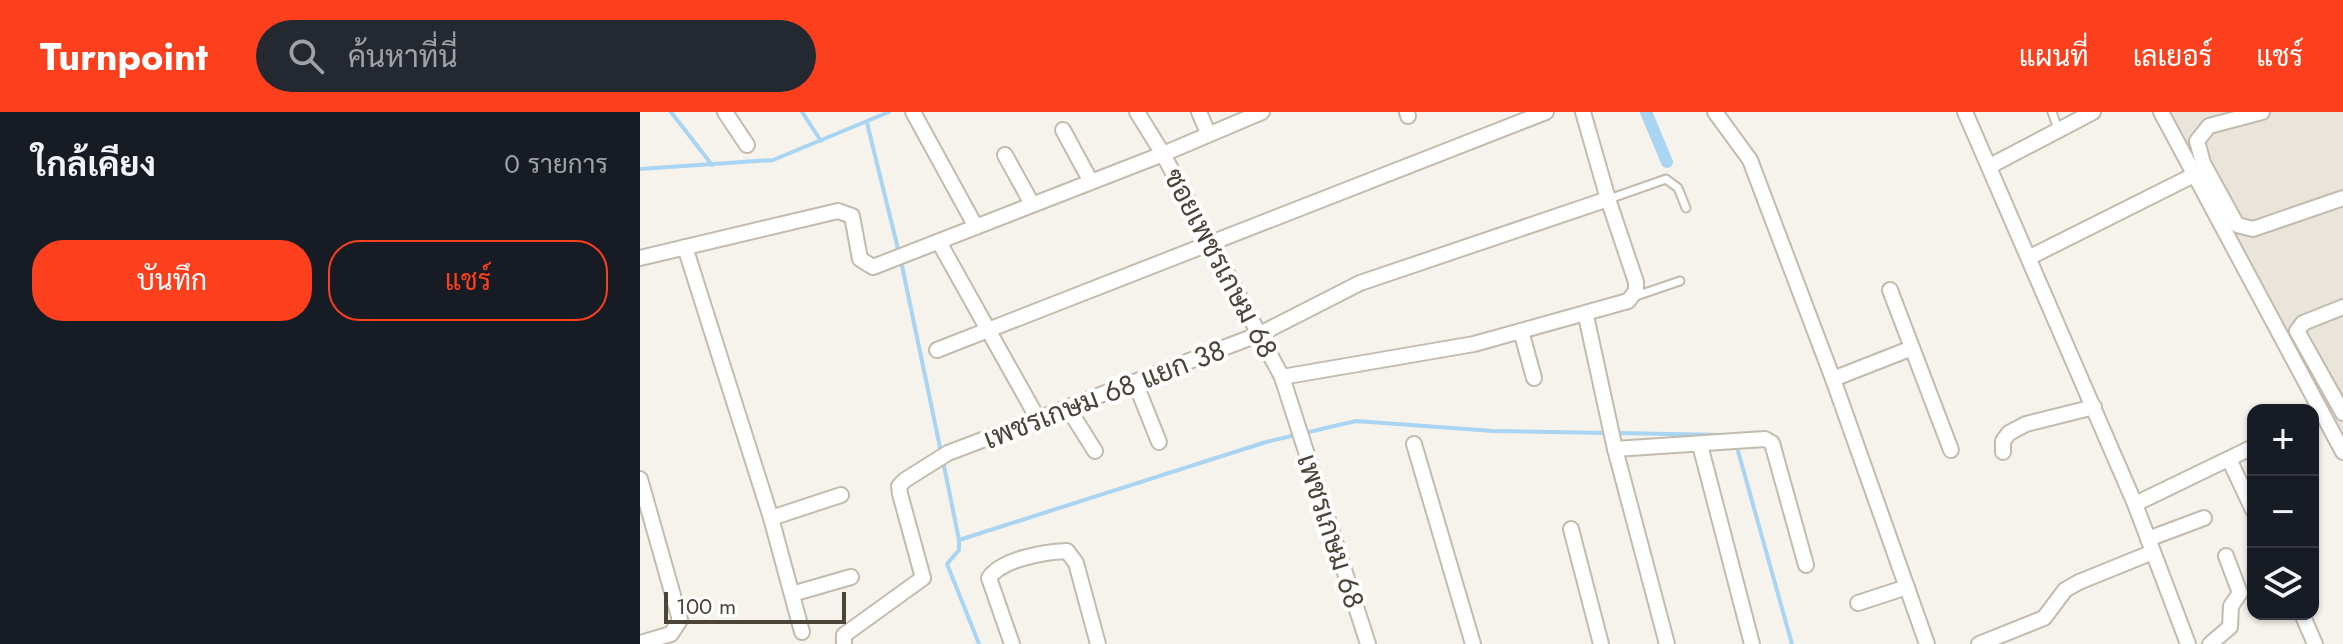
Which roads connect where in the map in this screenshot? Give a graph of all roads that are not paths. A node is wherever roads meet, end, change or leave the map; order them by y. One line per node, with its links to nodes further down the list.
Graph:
1 (725, 112): 17 (street)
2 (913, 112): 27 (street)
3 (1137, 112): 18 (street, ซอยเพชรเกษม 68)
4 (1199, 112): 16 (street)
5 (1262, 112): 16 (street)
6 (1546, 112): 29 (street)
7 (1583, 112): 24 (street)
8 (1715, 112): 45 (street)
9 (1965, 112): 20 (street)
10 (2052, 112): 14 (lane)
11 (2093, 112): 14 (street)
12 (2161, 112): 21 (street)
13 (2262, 112): 23 (street)
14 (2058, 129): 20 (street)
15 (1063, 130): 22 (street)
16 (1208, 133): 18 (street)
17 (747, 145)
18 (1163, 154): 22 (street); 29 (street, ซอยเพชรเกษม 68)
19 (1005, 155): 25 (street)
20 (1990, 166): 31 (street)
21 (2194, 175): 31 (street); 47 (street)
22 (1090, 180): 25 (street)
23 (2343, 198)
24 (1608, 199): 26 (lane); 35 (street); 40 (street, เพชรเกษม 68 แยก 38)
25 (1032, 204): 27 (street)
26 (1686, 208)
27 (976, 227): 28 (street)
28 (939, 242): 30 (street); 38 (street)
29 (1210, 244): 38 (street); 40 (street, ซอยเพชรเกษม 68)
30 (685, 247): 32 (street); 68 (street)
31 (2030, 257): 48 (street)
32 (640, 258)
33 (1680, 281): 35 (lane)
34 (1890, 290): 41 (street)
35 (1633, 296): 37 (street)
36 (2343, 307): 50 (street)
37 (1586, 316): 39 (street); 57 (street)
38 (987, 330): 42 (street); 53 (street)
39 (1521, 331): 43 (street); 44 (street)
40 (1260, 334): 43 (street, ซอยเพชรเกษม 68); 46 (street, เพชรเกษม 68 แยก 38)
41 (1912, 348): 45 (street); 58 (street)
42 (937, 350)
43 (1282, 377): 52 (street, ซอยเพชรเกษม 68)
44 (1534, 378)
45 (1833, 379): 75 (street)
46 (1135, 382): 49 (street, เพชรเกษม 68 แยก 38); 54 (street)
47 (2312, 404)
48 (2094, 407): 61 (street); 67 (street)
49 (1068, 408): 53 (street, เพชรเกษม 68 แยก 38); 60 (street)
50 (2343, 413)
51 (2319, 417): 62 (street)
52 (1295, 418): 84 (street, เพชรเกษม 68)
53 (1038, 419): 81 (street, เพชรเกษม 68 แยก 38)
54 (1159, 442)
55 (1414, 444): 85 (street)
56 (1700, 445): 57 (street); 73 (street); 88 (street)
57 (1615, 449): 87 (street)
58 (1951, 450)
59 (2247, 450): 63 (street)
60 (1095, 451)
61 (2003, 452)
62 (2343, 452)
63 (2229, 459): 66 (street); 67 (street)
64 (640, 479): 80 (street)
65 (841, 495): 68 (street)
66 (2247, 497)
67 (2135, 504): 71 (street)
68 (771, 518): 76 (street)
69 (2204, 518): 71 (street)
70 (1571, 529): 86 (street)
71 (2150, 545): 90 (street); 91 (street)
72 (2226, 556): 92 (street)
73 (1806, 565)
74 (851, 577): 76 (street)
75 (1907, 587): 77 (street); 89 (street)
76 (792, 594): 79 (street)
77 (1858, 603)
78 (2305, 620): 93 (street)
79 (802, 632)
80 (640, 643)
81 (844, 644)
82 (1012, 644): 83 (street)
83 (1098, 644)
84 (1368, 644)
85 (1473, 644)
86 (1601, 644)
87 (1667, 644)
88 (1752, 644)
89 (1927, 644)
90 (1979, 644)
91 (2188, 644)
92 (2210, 644)
93 (2315, 644)

